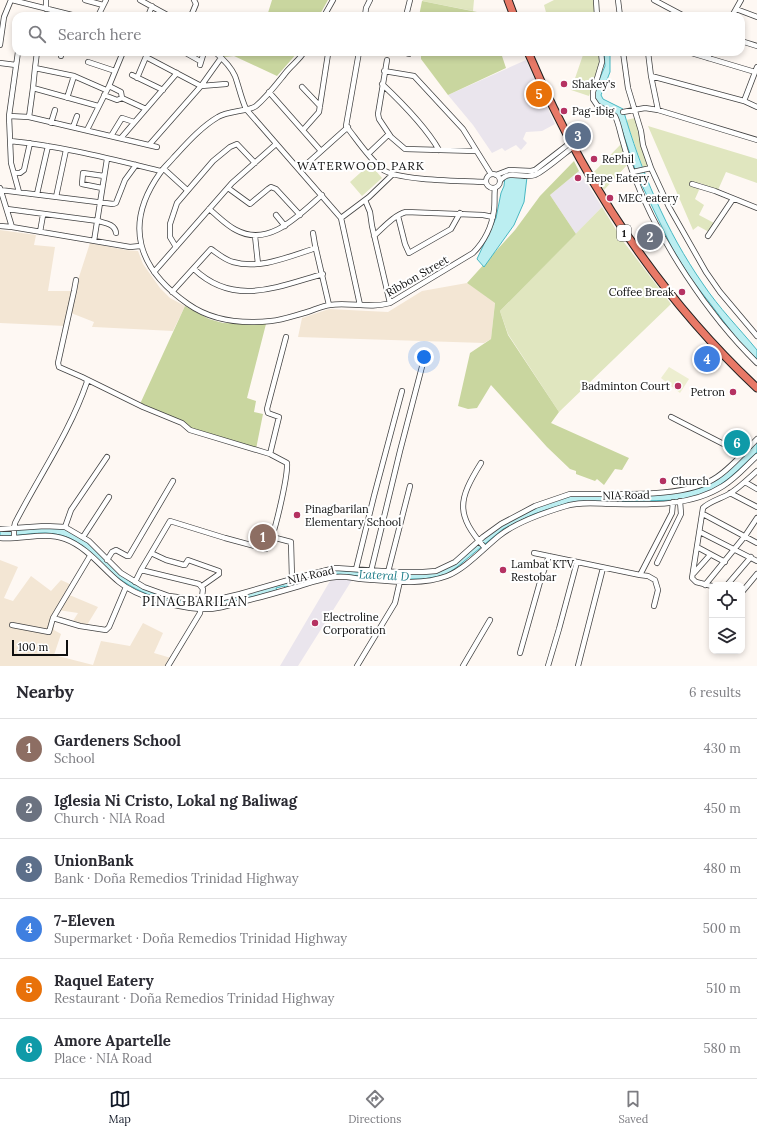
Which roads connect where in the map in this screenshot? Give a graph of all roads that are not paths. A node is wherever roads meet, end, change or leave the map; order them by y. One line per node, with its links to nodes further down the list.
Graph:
1 (12, 0): 14 (street); 36 (street)
2 (46, 0): 17 (street)
3 (85, 0): 15 (street)
4 (140, 0): 16 (street)
5 (194, 0): 23 (street)
6 (333, 0): 24 (street)
7 (370, 0): 25 (street)
8 (410, 0): 26 (street)
9 (508, 0): 27 (highway)
10 (596, 0): 28 (street)
11 (618, 0): 29 (street)
12 (654, 0): 30 (street)
13 (741, 0): 18 (street)
14 (26, 2): 17 (street)
15 (104, 2): 20 (street)
16 (152, 6): 21 (street); 22 (street)
17 (46, 9): 19 (street)
18 (736, 9): 31 (street); 32 (street)
19 (59, 12)
20 (100, 12)
21 (150, 12)
22 (162, 12)
23 (193, 12)
24 (326, 12)
25 (366, 12)
26 (407, 12)
27 (512, 12)
28 (597, 12)
29 (620, 12)
30 (676, 12)
31 (734, 12)
32 (744, 12)
33 (745, 12): 34 (street)
34 (757, 17)
35 (745, 42): 37 (street)
36 (0, 45)
37 (757, 46)
38 (17, 56): 59 (street)
39 (36, 56): 60 (street)
40 (121, 56): 63 (street)
41 (146, 56): 75 (street)
42 (150, 56): 65 (street)
43 (190, 56): 44 (street)
44 (203, 56)
45 (219, 56): 54 (street)
46 (300, 56): 76 (street)
47 (328, 56): 81 (street)
48 (358, 56): 95 (street)
49 (530, 56): 106 (highway, 1)
50 (601, 56): 120 (street)
51 (623, 56): 85 (street)
52 (648, 56): 68 (street)
53 (701, 56): 55 (street)
54 (222, 58): 71 (street); 84 (street)
55 (708, 58): 61 (street)
56 (387, 60): 64 (street)
57 (88, 62): 63 (street)
58 (0, 63): 59 (street)
59 (16, 65): 89 (street)
60 (35, 68): 66 (street); 73 (street)
61 (756, 69): 79 (street)
62 (415, 70): 67 (street)
63 (115, 71): 74 (street)
64 (384, 71): 67 (street); 70 (street)
65 (176, 73): 71 (street); 75 (street)
66 (74, 76): 74 (street); 77 (street)
67 (414, 76): 112 (street)
68 (651, 76): 79 (street); 87 (street)
69 (226, 84): 71 (street)
70 (382, 84): 98 (street); 110 (street)
71 (201, 86): 104 (street)
72 (302, 87): 81 (street)
73 (33, 88): 77 (street); 91 (street)
74 (107, 90): 78 (street); 78 (street); 80 (street)
75 (162, 90): 83 (street)
76 (269, 92): 84 (street); 97 (street)
77 (67, 98): 80 (street)
78 (122, 98): 83 (street)
79 (744, 101): 82 (street)
80 (98, 106): 96 (street)
81 (320, 106): 97 (street)
82 (757, 107)
83 (146, 109): 92 (street)
84 (246, 109): 105 (street); 118 (street)
85 (635, 109): 87 (street); 88 (street); 117 (street)
86 (55, 110): 93 (street)
87 (658, 110): 101 (street)
88 (623, 112)
89 (9, 116): 91 (street); 102 (street)
90 (77, 116): 94 (street)
91 (29, 117): 93 (street)
92 (134, 122): 99 (street); 100 (street)
93 (51, 123): 94 (street)
94 (73, 127): 96 (street)
95 (348, 127): 111 (street); 113 (street)
96 (87, 130): 99 (street)
97 (303, 130): 111 (street)
98 (389, 134): 110 (street); 113 (street)
99 (111, 136): 100 (street)
100 (121, 138): 104 (street)
101 (757, 140)
102 (10, 141): 103 (street); 121 (street)
103 (30, 143): 107 (street); 121 (street)
104 (150, 144): 108 (street)
105 (276, 144): 115 (street); 119 (street)
106 (571, 145): 123 (street); 125 (street); 182 (highway, 1)
107 (48, 146): 109 (street); 134 (street)
108 (156, 146)
109 (66, 150): 114 (street); 136 (street)
110 (439, 150): 112 (street)
111 (321, 151): 119 (street)
112 (476, 151): 123 (street)
113 (368, 154): 122 (street)
114 (107, 159): 116 (street); 124 (street)
115 (255, 163): 129 (street); 132 (street)
116 (136, 165): 118 (street); 139 (street)
117 (651, 168): 120 (street); 177 (street)
118 (162, 170): 132 (street); 162 (street)
119 (300, 170): 135 (street)
120 (634, 172): 180 (street)
121 (15, 173): 133 (street)
122 (393, 174): 126 (street); 138 (street)
123 (494, 175): 125 (street); 126 (street)
124 (104, 176): 128 (street); 128 (street)
125 (500, 181): 130 (street)
126 (486, 182): 130 (street)
127 (692, 184): 137 (street)
128 (102, 188): 139 (street)
129 (228, 188): 142 (street); 146 (street)
130 (494, 188): 148 (street, Ribbon Street)
131 (0, 189): 133 (street); 141 (street)
132 (187, 190): 163 (street)
133 (19, 192): 134 (street)
134 (37, 194): 136 (street)
135 (322, 196): 146 (street); 149 (street)
136 (56, 197): 139 (street)
137 (734, 199): 140 (street); 159 (street)
138 (365, 200): 149 (street); 158 (street)
139 (100, 203): 150 (street)
140 (757, 208)
141 (7, 209): 143 (street); 153 (street)
142 (210, 209): 157 (street); 163 (street)
143 (43, 214): 150 (street); 154 (street)
144 (460, 214): 147 (street); 148 (street); 166 (street)
145 (276, 215): 152 (street)
146 (300, 215): 152 (street)
147 (398, 216): 158 (street); 166 (street)
148 (493, 216): 174 (street, Ribbon Street)
149 (341, 218): 176 (street)
150 (98, 221): 155 (street); 160 (street)
151 (0, 226): 153 (street)
152 (285, 226): 157 (street)
153 (12, 227): 154 (street)
154 (40, 232): 160 (street)
155 (116, 233)
156 (314, 233): 164 (street)
157 (255, 236): 168 (street)
158 (374, 236): 174 (street)
159 (708, 236)
160 (94, 241): 162 (street)
161 (212, 244): 165 (street)
162 (140, 246): 170 (street, Ribbon Street)
163 (176, 247): 170 (street)
164 (316, 248): 168 (street); 171 (street)
165 (211, 249): 168 (street); 169 (street)
166 (409, 253): 167 (street)
167 (406, 259)
168 (258, 264)
169 (194, 269): 171 (street); 173 (street)
170 (154, 272): 173 (street, Ribbon Street)
171 (323, 274): 175 (street)
172 (76, 280): 181 (street)
173 (172, 292): 175 (street, Ribbon Street)
174 (390, 303): 176 (street, Ribbon Street)
175 (329, 305): 176 (street, Ribbon Street)
176 (360, 305)
177 (757, 336)
178 (286, 337): 186 (street)
179 (424, 359): 233 (street)
180 (757, 363)
181 (86, 380): 186 (street); 208 (street)
182 (757, 388)
183 (402, 391): 231 (street)
184 (670, 417): 187 (street)
185 (757, 439): 187 (street)
186 (270, 454): 212 (street)
187 (743, 454): 200 (street)
188 (757, 456): 198 (street, NIA Road)
189 (107, 457): 206 (street)
190 (481, 463): 216 (street)
191 (757, 471): 193 (street)
192 (173, 481): 225 (street)
193 (745, 482): 195 (street); 196 (street)
194 (410, 486): 234 (street)
195 (757, 489)
196 (730, 493): 201 (street); 202 (street)
197 (109, 497): 211 (street)
198 (680, 501): 199 (street, NIA Road); 229 (street)
199 (673, 502): 203 (street, NIA Road); 237 (street)
200 (535, 507): 203 (street); 216 (street)
201 (757, 507)
202 (703, 514): 209 (street); 210 (street)
203 (538, 515): 216 (street, NIA Road)
204 (757, 518): 205 (street)
205 (755, 524): 210 (street)
206 (65, 527): 208 (street); 211 (street)
207 (0, 529): 208 (street)
208 (14, 530): 214 (street)
209 (700, 532): 217 (street); 218 (street)
210 (745, 536): 215 (street); 218 (street)
211 (83, 537): 225 (street)
212 (272, 537): 219 (street); 242 (street)
213 (0, 538): 214 (street, NIA Road)
214 (14, 538): 222 (street, NIA Road)
215 (757, 543)
216 (481, 544): 239 (street); 239 (street, NIA Road)
217 (697, 548): 221 (street); 235 (street)
218 (734, 549): 224 (street); 228 (street)
219 (151, 553): 232 (street); 244 (street)
220 (534, 553): 223 (street)
221 (710, 555): 228 (street); 235 (street)
222 (90, 556): 246 (street, NIA Road); 251 (street)
223 (549, 556): 227 (street); 254 (street)
224 (751, 557): 226 (street); 241 (street)
225 (107, 560): 240 (street)
226 (757, 561)
227 (577, 562): 230 (street); 258 (street)
228 (725, 562): 243 (street)
229 (657, 563)
230 (603, 568): 237 (street); 259 (street)
231 (356, 569): 233 (street); 238 (street)
232 (141, 570): 240 (street); 244 (street)
233 (371, 571): 234 (street)
234 (388, 572): 239 (street)
235 (693, 573): 243 (street)
236 (757, 574): 247 (street)
237 (640, 575): 250 (street)
238 (320, 576): 239 (street, NIA Road); 242 (street); 242 (street, NIA Road)
239 (400, 577): 256 (street)
240 (135, 582): 248 (street)
241 (730, 582)
242 (289, 583): 249 (street); 249 (street, NIA Road)
243 (706, 585): 245 (street)
244 (202, 586): 249 (street)
245 (709, 586)
246 (126, 587): 248 (street, NIA Road); 251 (street)
247 (745, 588)
248 (153, 595): 249 (street); 249 (street, NIA Road)
249 (202, 604): 255 (street)
250 (654, 606)
251 (53, 618): 253 (street)
252 (490, 620): 257 (street)
253 (12, 625)
254 (520, 653)
255 (168, 666)
256 (357, 666)
257 (462, 666)
258 (548, 666)
259 (578, 666)

